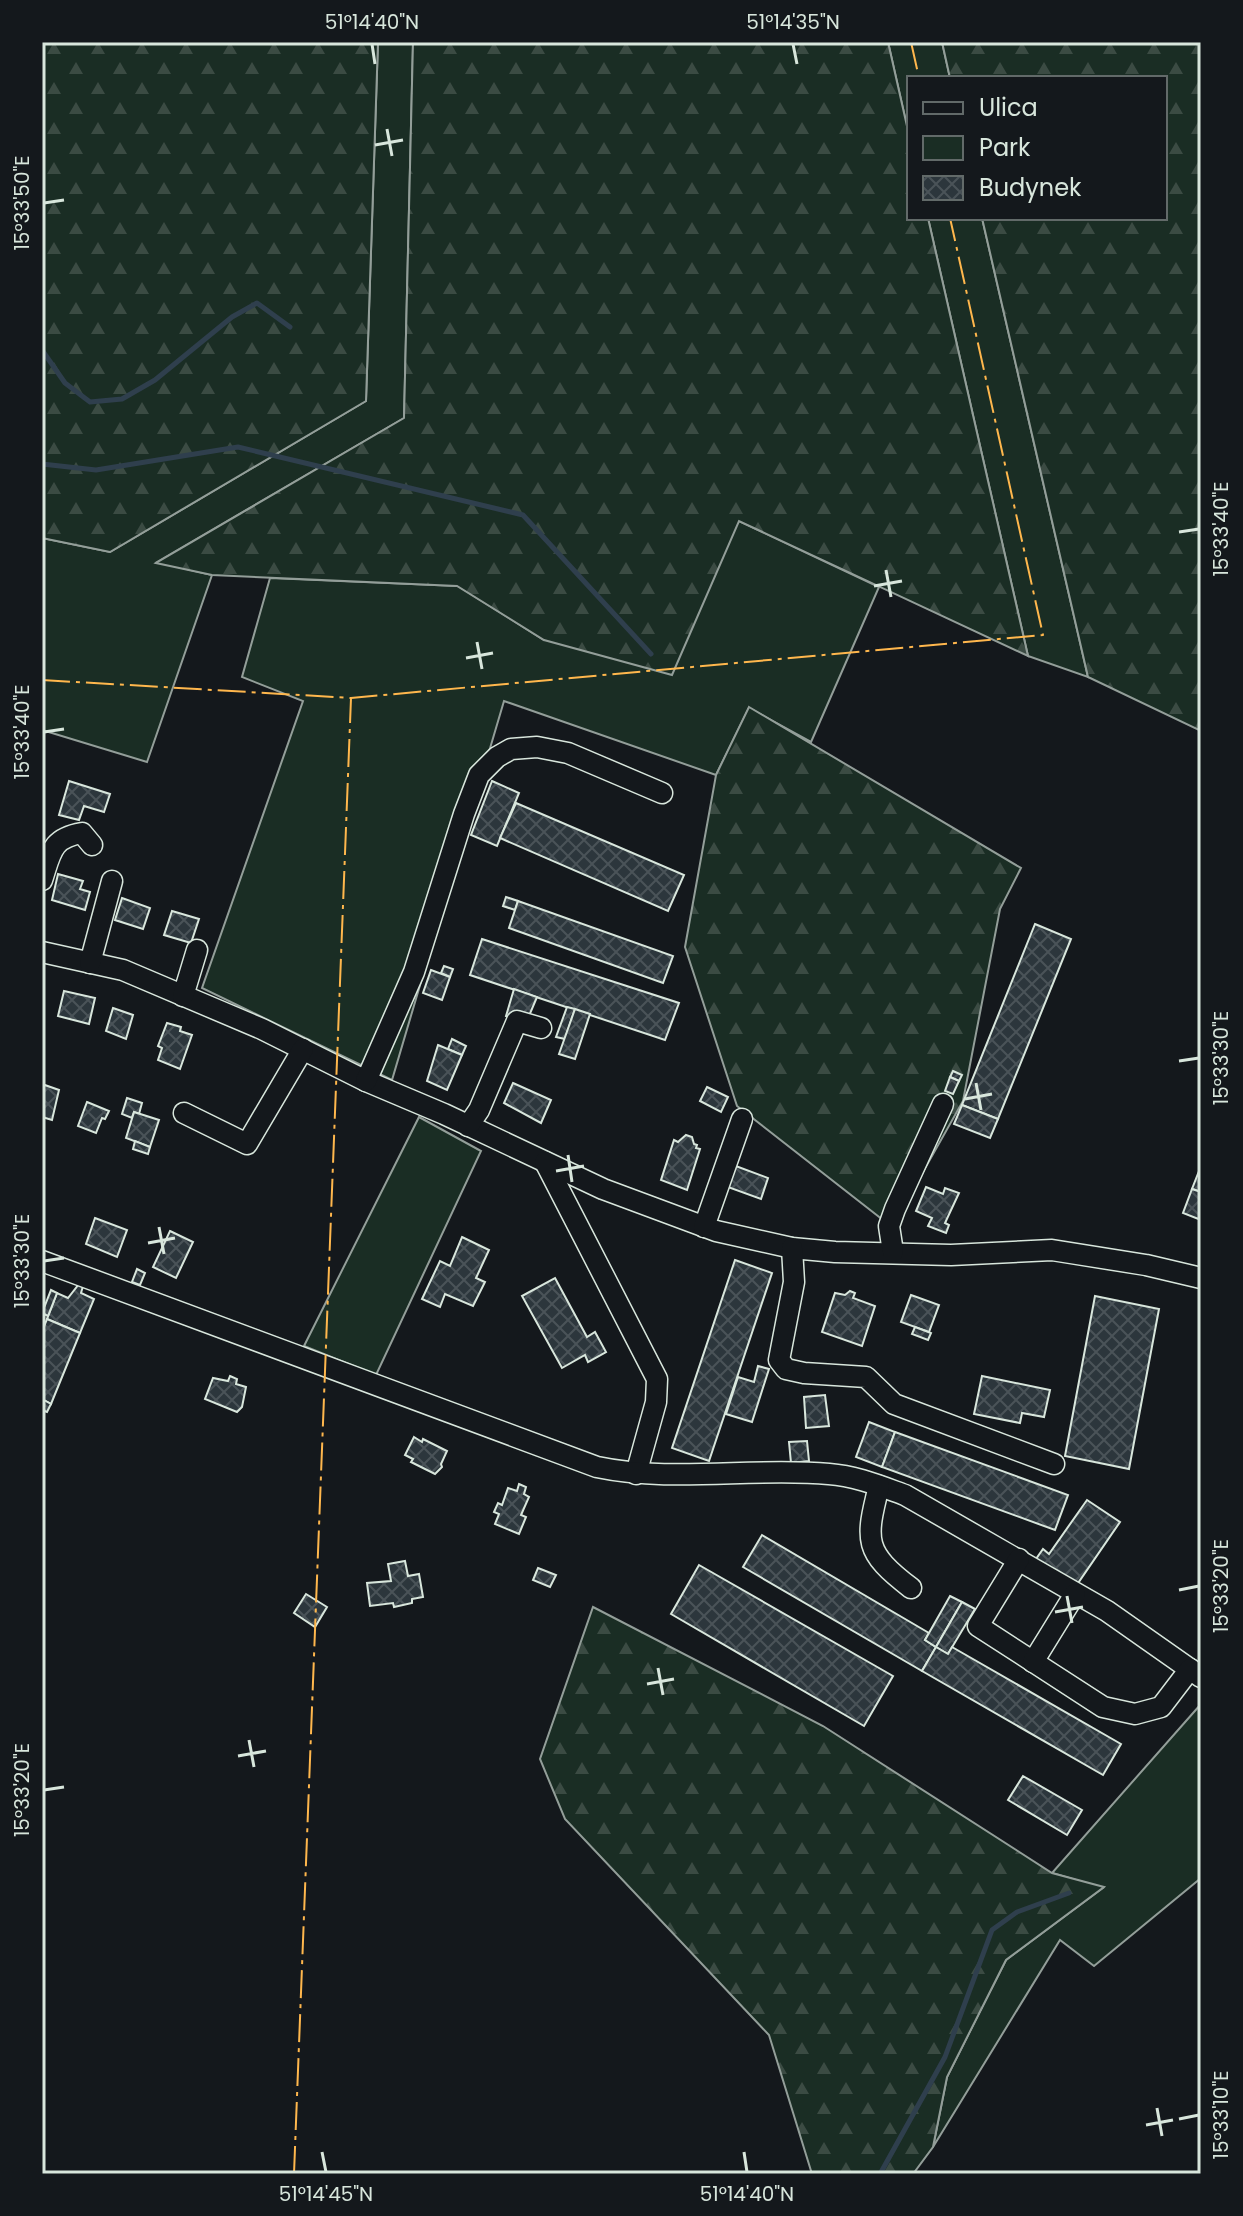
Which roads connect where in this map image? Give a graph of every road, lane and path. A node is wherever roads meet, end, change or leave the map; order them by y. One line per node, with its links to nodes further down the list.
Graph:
1 (662, 793): 11 (street)
2 (92, 845): 3 (street)
3 (42, 880)
4 (112, 881): 7 (street)
5 (197, 950): 8 (street)
6 (42, 952): 7 (street)
7 (90, 963): 8 (street)
8 (183, 996): 10 (street)
9 (541, 1028): 15 (street)
10 (303, 1049): 11 (street); 13 (street)
11 (366, 1081): 15 (street)
12 (943, 1104): 19 (street)
13 (184, 1113)
14 (742, 1119): 17 (street)
15 (468, 1126): 16 (street)
16 (545, 1162): 17 (street); 25 (street)
17 (704, 1227): 18 (street)
18 (792, 1248): 19 (street); 24 (street)
19 (893, 1252): 21 (street)
20 (42, 1261): 22 (street)
21 (1201, 1278)
22 (535, 1443): 23 (street); 25 (street)
23 (526, 1463)
24 (1054, 1464)
25 (636, 1474): 26 (street)
26 (879, 1486): 27 (street); 28 (street)
27 (1019, 1559): 29 (street); 30 (street)
28 (911, 1588)
29 (1075, 1594): 30 (street); 31 (street)
30 (1033, 1662): 31 (street)
31 (1196, 1673)

